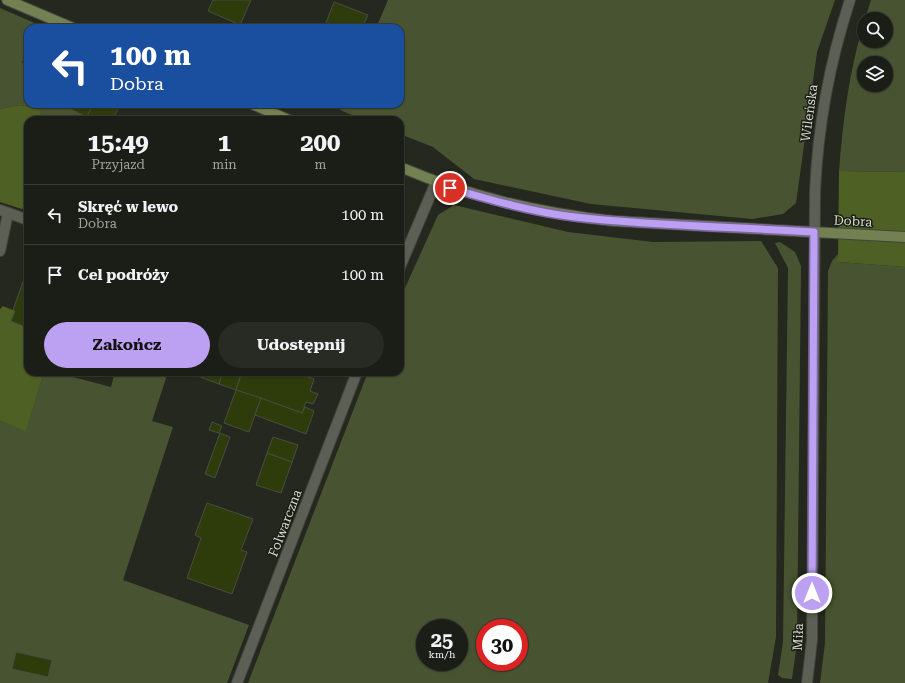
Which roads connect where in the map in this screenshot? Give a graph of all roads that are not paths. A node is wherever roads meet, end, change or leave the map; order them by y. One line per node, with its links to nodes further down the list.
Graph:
1 (7, 0): 3 (street)
2 (850, 0): 10 (street, Wileńska)
3 (64, 24)
4 (261, 108): 5 (street)
5 (280, 116)
6 (404, 169): 7 (street, Dobra)
7 (436, 182): 10 (street, Dobra); 13 (street)
8 (4, 211): 9 (street); 12 (street)
9 (24, 218)
10 (814, 232): 11 (street, Dobra); 16 (street, Miła)
11 (905, 237)
12 (0, 251)
13 (404, 258)
14 (355, 376): 15 (street, Folwarczna)
15 (237, 683)
16 (807, 683)

